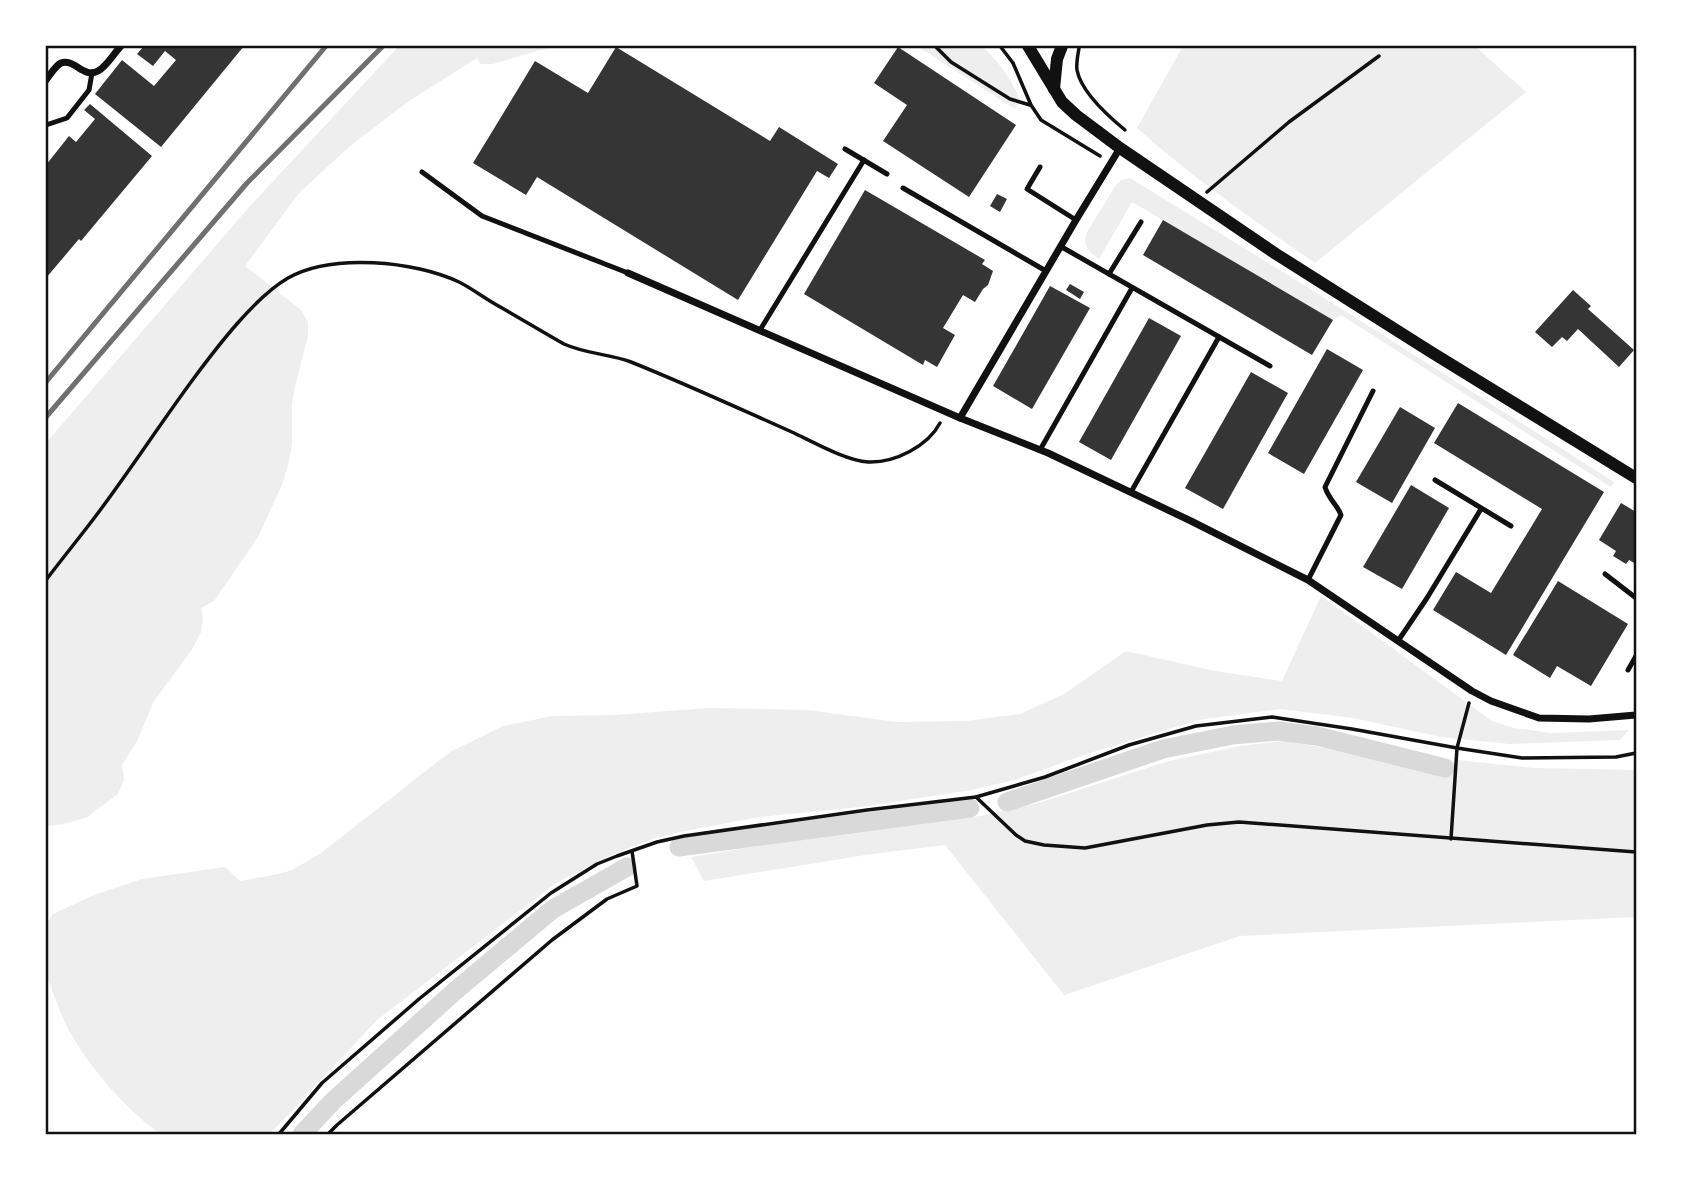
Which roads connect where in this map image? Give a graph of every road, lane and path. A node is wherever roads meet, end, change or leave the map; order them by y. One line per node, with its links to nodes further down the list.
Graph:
1 (121, 46): 8 (street)
2 (935, 46): 11 (path)
3 (1028, 46): 10 (street)
4 (1062, 46): 10 (street)
5 (1079, 46): 13 (path)
6 (1380, 56): 21 (path)
7 (1013, 63): 11 (path)
8 (92, 73): 9 (street); 12 (lane)
9 (46, 80)
10 (1054, 89): 13 (street)
11 (1031, 105): 16 (path)
12 (46, 125)
13 (1120, 148): 16 (street); 21 (street)
14 (845, 149): 15 (lane)
15 (864, 160): 19 (lane); 29 (lane)
16 (1111, 162): 22 (street)
17 (1040, 167): 22 (lane)
18 (422, 172): 26 (lane)
19 (887, 174)
20 (903, 188): 25 (lane)
21 (1198, 201): 36 (street)
22 (1076, 220): 24 (street)
23 (1141, 222): 27 (lane)
24 (1060, 246): 25 (street); 27 (lane)
25 (1046, 271): 34 (street)
26 (628, 274): 29 (street)
27 (1109, 274): 28 (lane)
28 (1132, 288): 30 (lane); 35 (lane)
29 (760, 330): 33 (street)
30 (1219, 337): 31 (lane); 38 (lane)
31 (1270, 366)
32 (1373, 391): 43 (lane)
33 (945, 411): 34 (street); 42 (path)
34 (960, 418): 35 (street)
35 (1040, 450): 38 (street)
36 (1636, 478)
37 (1435, 480): 39 (lane)
38 (1130, 492): 43 (street)
39 (1481, 509): 40 (lane); 45 (lane)
40 (1511, 526)
41 (1605, 574): 44 (lane)
42 (46, 580)
43 (1308, 580): 45 (street)
44 (1636, 598)
45 (1398, 641): 48 (street)
46 (1636, 656): 47 (lane)
47 (1628, 670)
48 (1472, 691): 49 (street); 50 (path)
49 (1636, 715)
50 (1457, 748): 51 (path); 52 (path); 53 (path)
51 (1636, 753)
52 (976, 797): 53 (path); 54 (path)
53 (1451, 839): 55 (path)
54 (632, 851): 56 (path); 57 (path)
55 (1636, 852)
56 (279, 1135)
57 (328, 1135)

